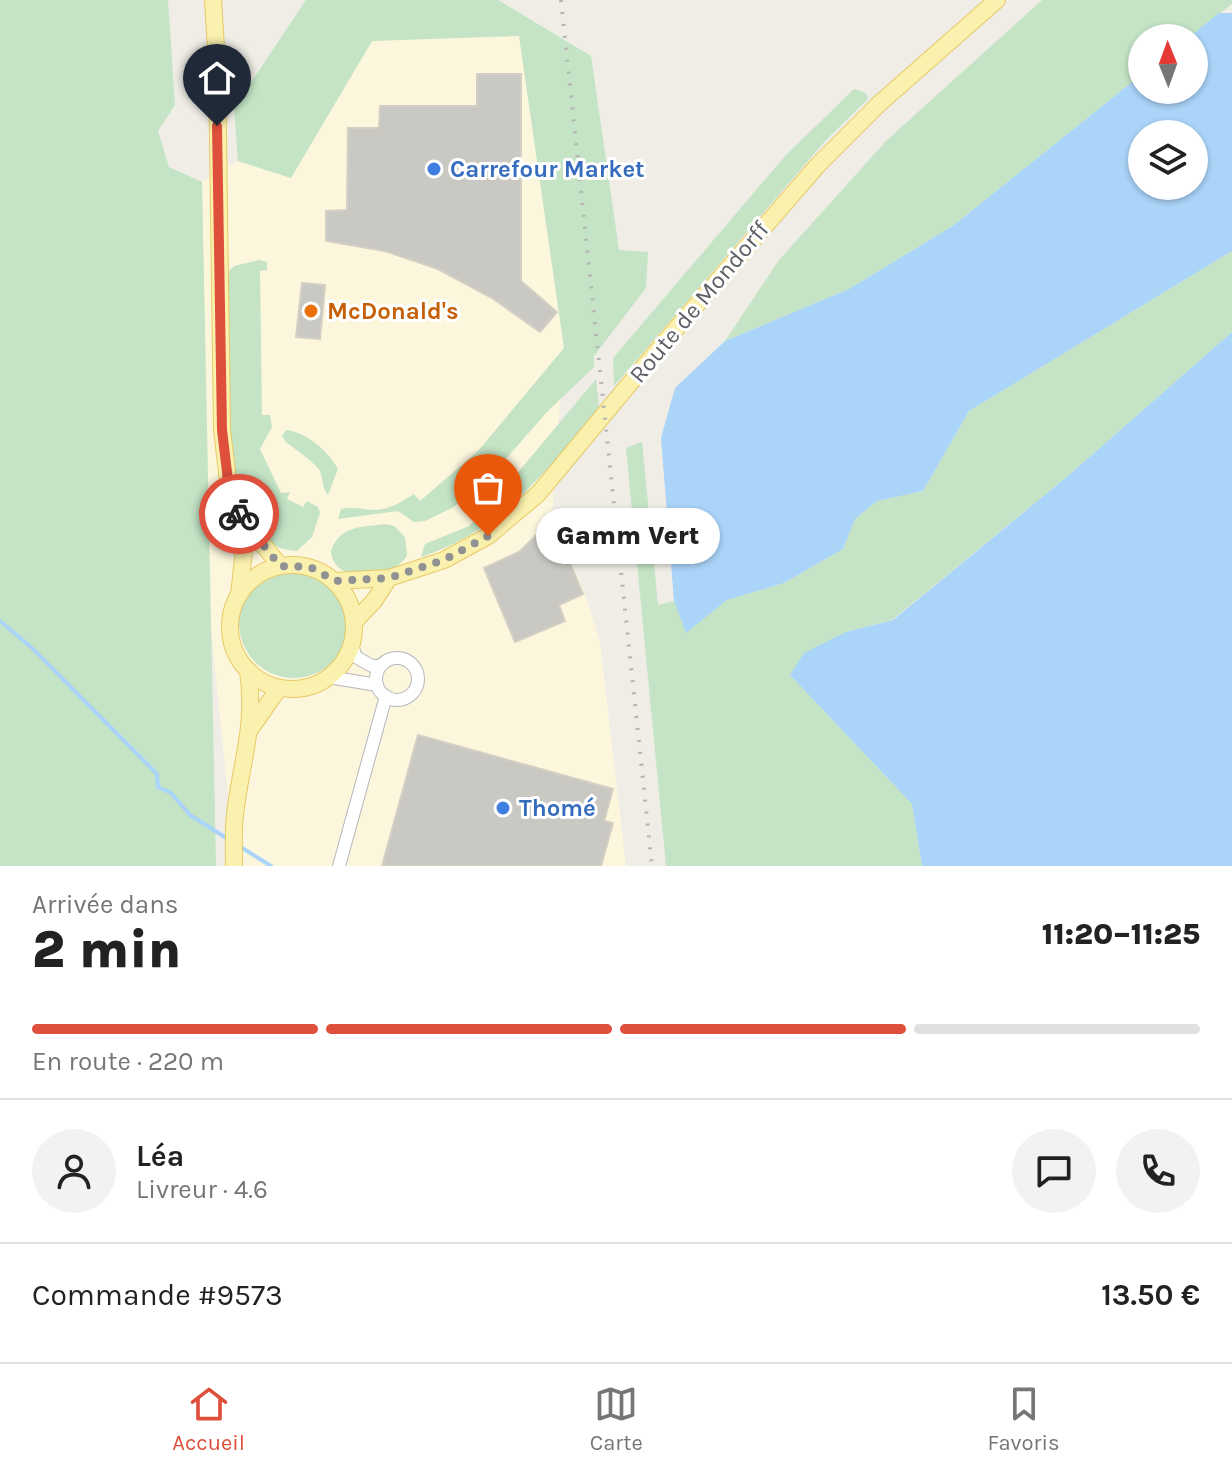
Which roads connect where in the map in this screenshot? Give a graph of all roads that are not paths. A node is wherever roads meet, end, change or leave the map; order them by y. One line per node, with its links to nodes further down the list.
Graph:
1 (213, 0): 3 (main road)
2 (997, 0): 5 (main road, Route de Mondorff)
3 (246, 533): 4 (main road); 7 (main road)
4 (280, 566): 6 (main road); 7 (main road)
5 (389, 578): 6 (main road, Route de Mondorff); 8 (main road)
6 (335, 581): 8 (main road)
7 (239, 595): 11 (main road)
8 (355, 621): 9 (main road)
9 (352, 646): 10 (street); 12 (main road)
10 (380, 666): 13 (street); 15 (street)
11 (248, 670): 14 (main road); 16 (main road)
12 (329, 677): 13 (street); 14 (main road)
13 (377, 685): 15 (street)
14 (279, 688): 16 (main road)
15 (386, 696): 18 (street)
16 (251, 728): 17 (main road)
17 (234, 866)
18 (339, 866)

